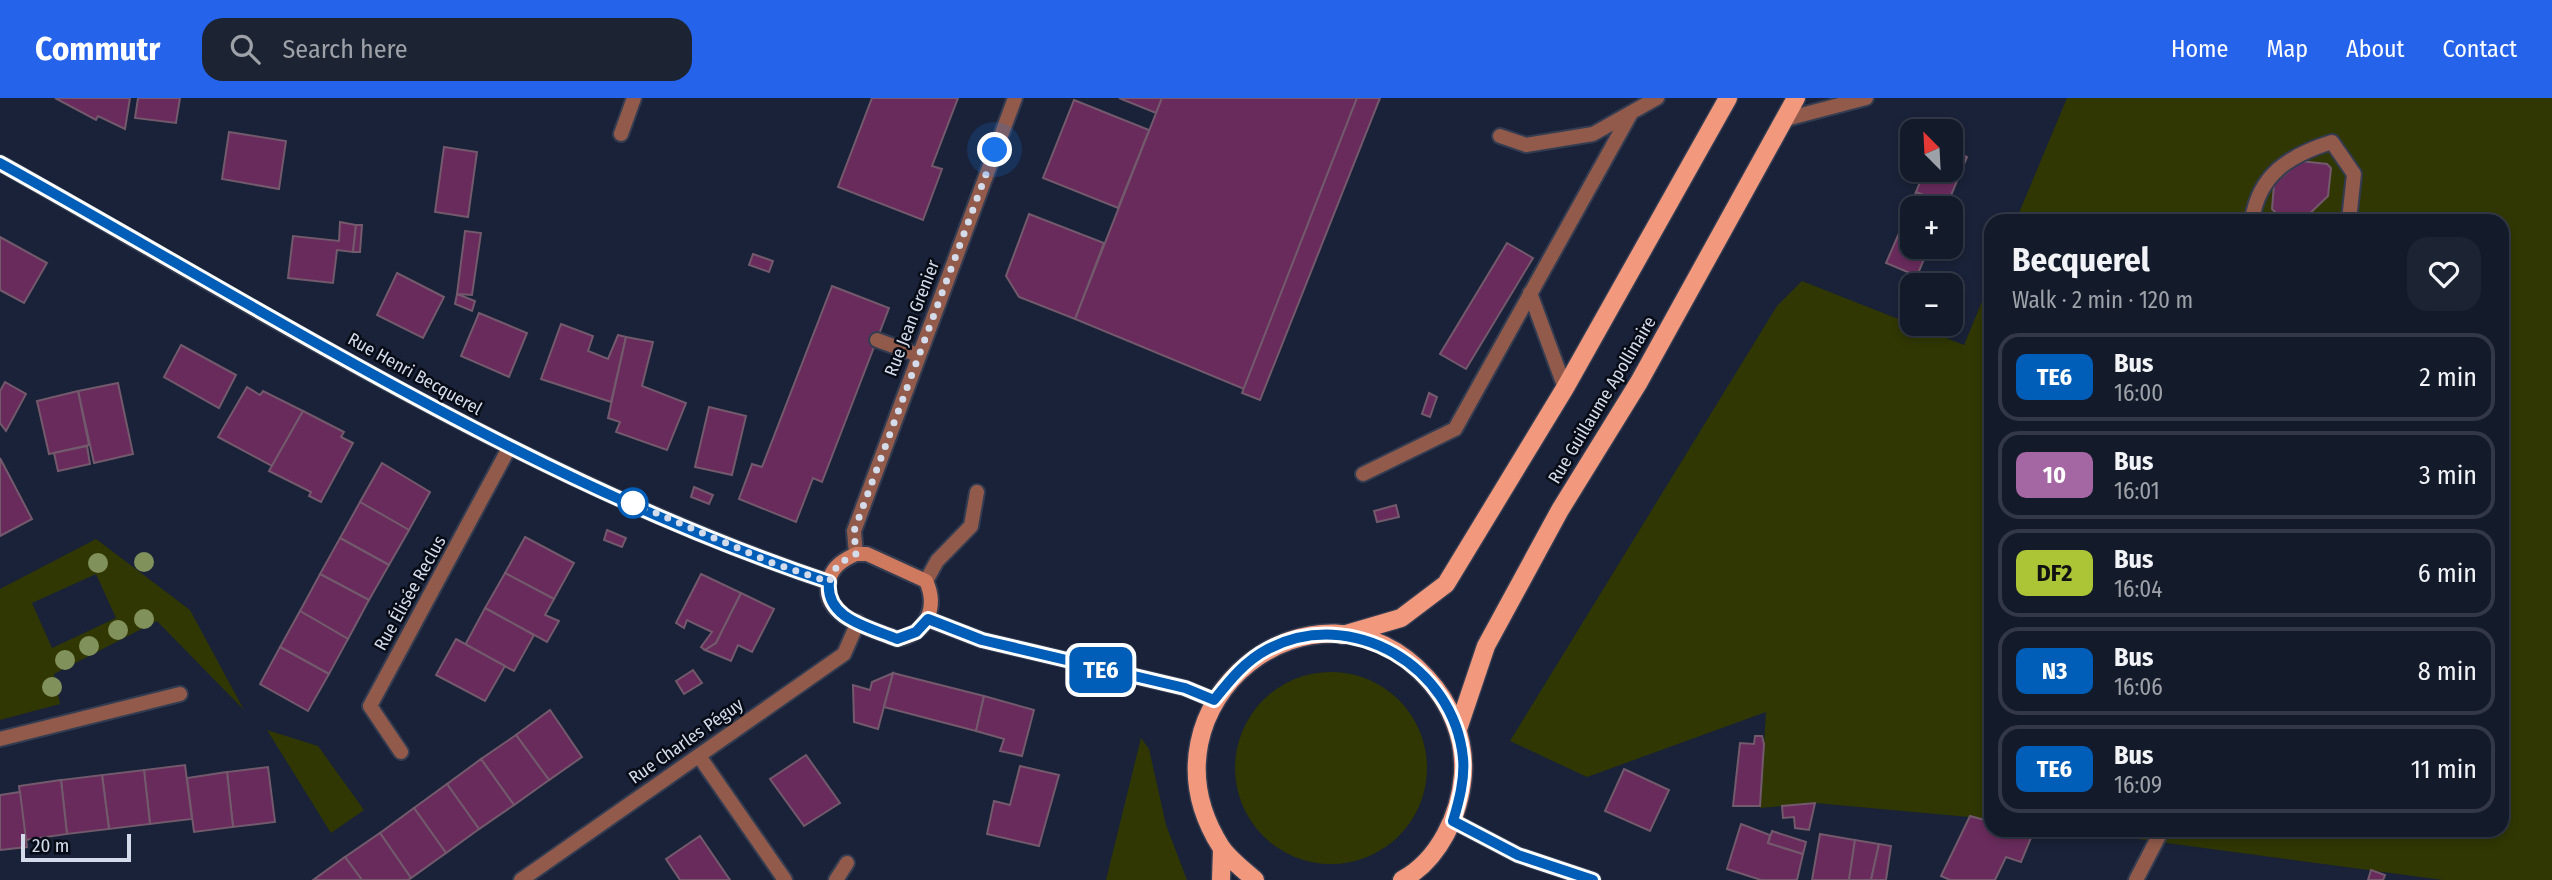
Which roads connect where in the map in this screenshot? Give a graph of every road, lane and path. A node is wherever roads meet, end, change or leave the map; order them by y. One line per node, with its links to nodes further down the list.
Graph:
1 (634, 98): 9 (street)
2 (1015, 98): 16 (street, Rue Jean Grenier)
3 (1657, 98): 7 (street)
4 (1728, 98): 17 (main road)
5 (1796, 98): 8 (main road, Rue Guillaume Apollinaire)
6 (1866, 98): 8 (street)
7 (1631, 113): 10 (street); 14 (street)
8 (1786, 119): 29 (main road, Rue Guillaume Apollinaire)
9 (621, 134)
10 (1500, 136)
11 (0, 163): 18 (main road, Rue Henri Becquerel)
12 (2254, 214): 13 (street)
13 (2350, 214)
14 (1530, 293): 17 (street); 19 (street)
15 (877, 340): 16 (street)
16 (918, 355): 21 (street, Rue Jean Grenier)
17 (1565, 388): 26 (main road)
18 (509, 449): 23 (main road, Rue Henri Becquerel); 31 (street, Rue Élisée Reclus)
19 (1363, 474)
20 (977, 492): 22 (street)
21 (856, 554): 22 (main road); 23 (main road)
22 (926, 581): 24 (main road)
23 (829, 582): 25 (main road)
24 (928, 619): 25 (main road); 28 (main road)
25 (858, 622): 32 (street, Rue Charles Péguy)
26 (1342, 635): 28 (main road); 29 (main road)
27 (180, 694): 30 (street)
28 (1214, 700): 35 (main road)
29 (1458, 729): 33 (main road)
30 (0, 739)
31 (401, 752)
32 (699, 756): 37 (street, Rue Charles Péguy); 38 (street)
33 (1453, 821): 42 (main road); 43 (main road)
34 (2158, 837): 44 (street)
35 (1222, 849): 40 (main road); 41 (main road)
36 (847, 863): 39 (street)
37 (522, 880)
38 (785, 880)
39 (836, 880)
40 (1221, 880)
41 (1255, 880)
42 (1402, 880)
43 (1593, 880)
44 (2136, 880)

